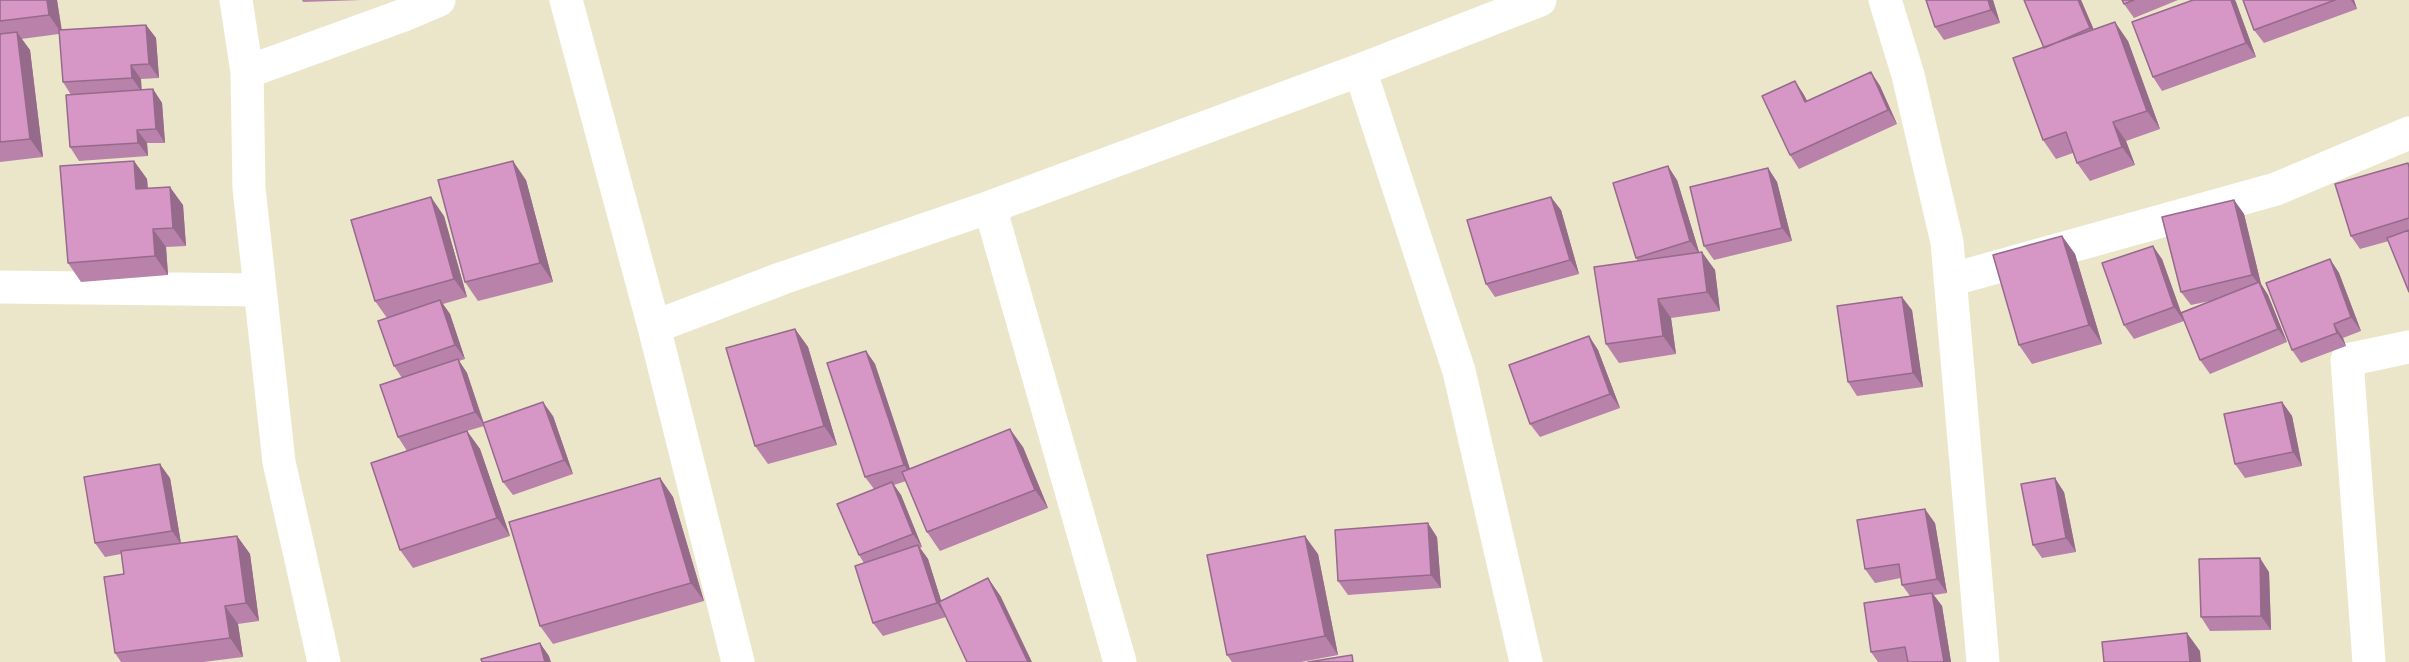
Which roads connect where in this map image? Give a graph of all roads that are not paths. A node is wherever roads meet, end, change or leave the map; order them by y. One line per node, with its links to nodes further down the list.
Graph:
1 (236, 0): 7 (street)
2 (439, 0): 7 (street)
3 (566, 0): 13 (street)
4 (1540, 0): 6 (street)
5 (1885, 0): 10 (street)
6 (1360, 70): 9 (street); 18 (street)
7 (247, 72): 12 (street)
8 (2409, 133): 10 (street)
9 (990, 207): 13 (street); 17 (street)
10 (1950, 280): 19 (street)
11 (0, 287): 12 (street)
12 (260, 290): 15 (street)
13 (654, 327): 16 (street)
14 (2409, 347): 20 (street)
15 (324, 662)
16 (738, 662)
17 (1120, 662)
18 (1526, 662)
19 (1983, 662)
20 (2369, 662)

